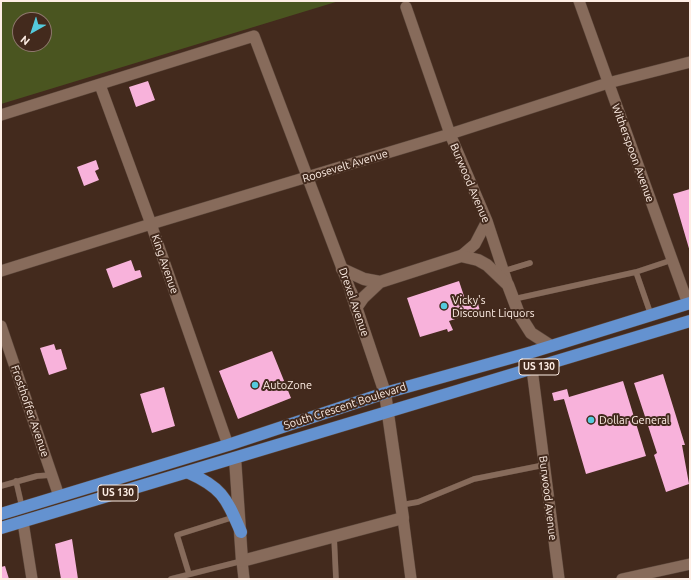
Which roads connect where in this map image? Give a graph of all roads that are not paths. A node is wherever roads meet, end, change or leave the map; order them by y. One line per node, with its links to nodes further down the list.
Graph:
1 (579, 1): 4 (street, Witherspoon Avenue)
2 (406, 7): 7 (street, Burwood Avenue)
3 (690, 62): 4 (street, Roosevelt Avenue)
4 (608, 82): 7 (street, Roosevelt Avenue); 12 (street, Witherspoon Avenue)
5 (100, 85): 6 (street); 8 (street, Drexel Avenue); 10 (street, King Avenue)
6 (1, 116)
7 (450, 134): 8 (street, Roosevelt Avenue); 9 (street, Burwood Avenue)
8 (308, 178): 10 (street, Roosevelt Avenue); 14 (street, Drexel Avenue)
9 (487, 221): 11 (street); 16 (street, Burwood Avenue)
10 (151, 224): 15 (street, Roosevelt Avenue); 31 (street, King Avenue)
11 (460, 256): 18 (street); 19 (street)
12 (672, 260): 17 (lane); 22 (street, Witherspoon Avenue)
13 (530, 263): 16 (lane)
14 (342, 269): 18 (street); 20 (street, Drexel Avenue)
15 (1, 271)
16 (504, 271): 19 (street, Burwood Avenue)
17 (636, 272): 21 (lane); 24 (lane)
18 (380, 282): 23 (street)
19 (508, 285): 21 (street, Burwood Avenue)
20 (351, 292): 23 (street, Drexel Avenue)
21 (513, 299): 27 (street, Burwood Avenue)
22 (689, 304): 24 (highway, South Crescent Boulevard / US 130)
23 (356, 308): 29 (street, Drexel Avenue)
24 (651, 315): 27 (highway, South Crescent Boulevard / US 130)
25 (690, 321): 28 (highway, South Crescent Boulevard / US 130)
26 (1, 326): 35 (street, Frosthoffer Avenue)
27 (552, 346): 29 (highway, South Crescent Boulevard / US 130)
28 (532, 369): 30 (highway, South Crescent Boulevard / US 130); 33 (street, Burwood Avenue)
29 (385, 392): 30 (street, Drexel Avenue); 31 (highway, South Crescent Boulevard / US 130)
30 (388, 412): 32 (highway, South Crescent Boulevard / US 130); 39 (street, Drexel Avenue)
31 (228, 444): 38 (highway, South Crescent Boulevard / US 130)
32 (235, 458): 34 (highway, South Crescent Boulevard / US 130); 46 (street)
33 (544, 465): 39 (lane); 56 (street, Burwood Avenue)
34 (187, 472): 42 (highway); 44 (highway, South Crescent Boulevard / US 130)
35 (52, 475): 36 (lane); 38 (street, Frosthoffer Avenue)
36 (16, 482): 37 (lane); 40 (lane)
37 (1, 486)
38 (59, 496): 40 (highway, South Crescent Boulevard / US 130)
39 (401, 505): 43 (street, Drexel Avenue)
40 (22, 507): 41 (highway, South Crescent Boulevard / US 130)
41 (1, 514)
42 (234, 517): 46 (highway); 50 (lane)
43 (403, 518): 47 (street); 55 (street, Drexel Avenue)
44 (23, 522): 45 (highway, South Crescent Boulevard / US 130); 51 (street)
45 (1, 528)
46 (241, 532): 48 (street)
47 (334, 536): 48 (street); 54 (lane)
48 (242, 561): 50 (lane); 53 (street)
49 (690, 564): 57 (street)
50 (189, 574): 52 (lane)
51 (32, 579)
52 (171, 579)
53 (244, 579)
54 (336, 579)
55 (411, 579)
56 (559, 579)
57 (622, 579)

